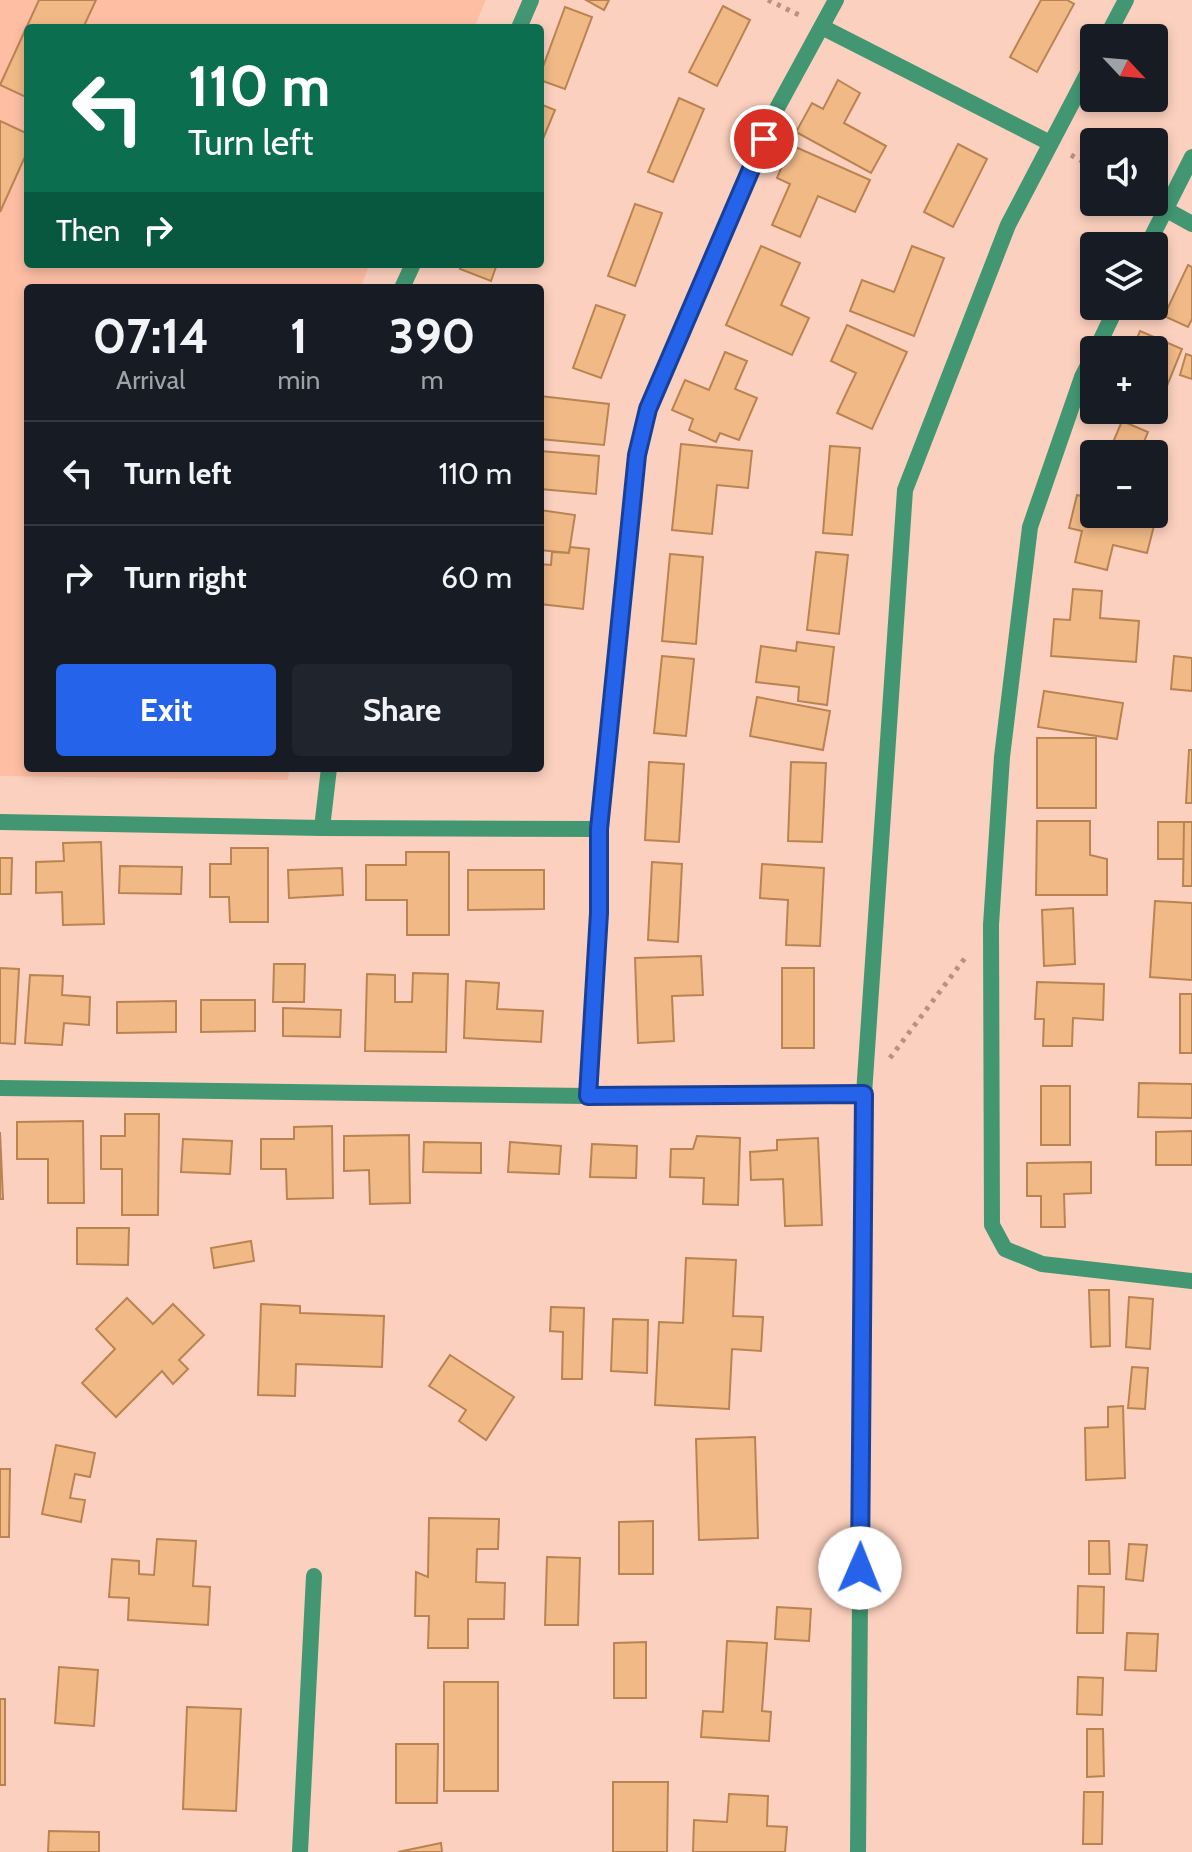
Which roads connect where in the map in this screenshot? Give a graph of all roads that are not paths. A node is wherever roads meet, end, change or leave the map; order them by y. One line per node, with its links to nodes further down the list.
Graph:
1 (531, 0): 4 (street)
2 (836, 0): 6 (street)
3 (1126, 0): 5 (street)
4 (521, 24)
5 (1113, 24)
6 (822, 27): 8 (street); 17 (street)
7 (1080, 87): 8 (street)
8 (1050, 143): 19 (street)
9 (1192, 157): 10 (street)
10 (1168, 203)
11 (1168, 211): 12 (street)
12 (1192, 224)
13 (1080, 383): 21 (street)
14 (329, 772): 16 (street)
15 (0, 822): 16 (street)
16 (322, 828): 17 (street)
17 (599, 829): 20 (street)
18 (0, 1088): 20 (street)
19 (864, 1094): 20 (street); 24 (street)
20 (588, 1096)
21 (1192, 1281)
22 (314, 1576): 23 (street)
23 (300, 1852)
24 (858, 1852)

